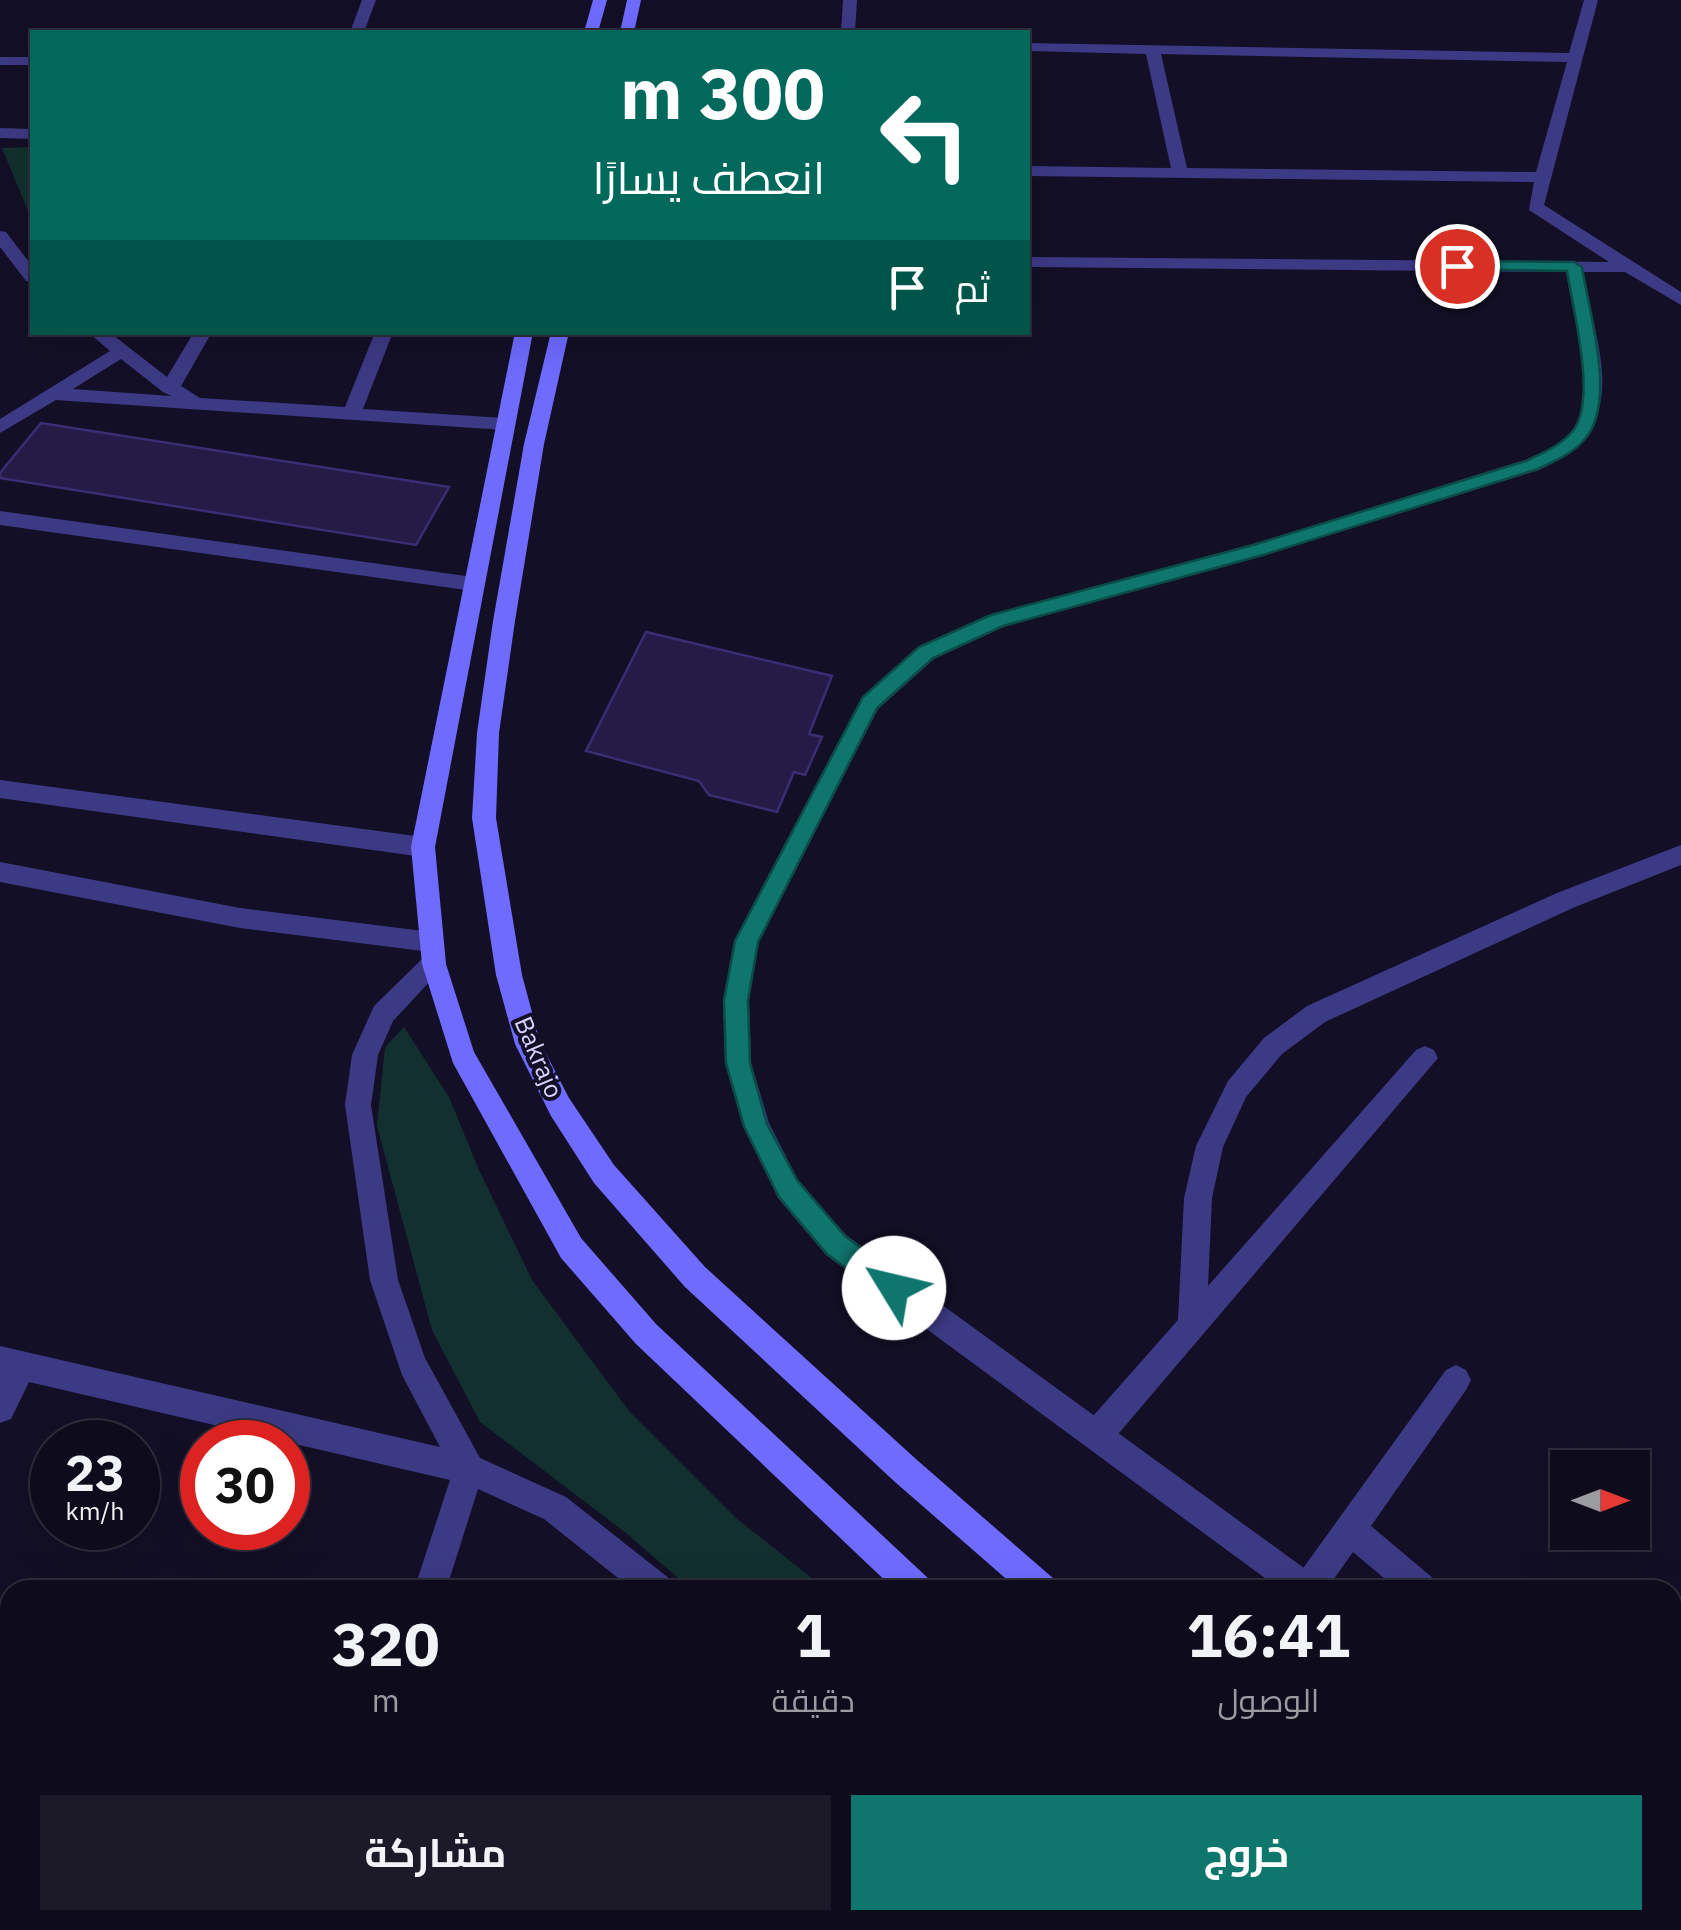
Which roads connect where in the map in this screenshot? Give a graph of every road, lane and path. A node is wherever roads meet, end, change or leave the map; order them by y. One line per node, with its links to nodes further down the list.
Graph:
1 (369, 0): 6 (street)
2 (600, 0): 7 (street)
3 (634, 0): 8 (street)
4 (850, 0): 9 (street)
5 (1591, 0): 12 (street)
6 (358, 30)
7 (592, 30)
8 (627, 30)
9 (848, 30)
10 (1030, 47): 11 (street)
11 (1153, 50): 12 (street); 18 (street)
12 (1576, 58): 19 (street)
13 (0, 60): 14 (street)
14 (30, 60)
15 (0, 133): 16 (street)
16 (30, 134)
17 (1030, 171): 18 (street)
18 (1180, 171): 19 (street)
19 (1545, 177): 23 (street)
20 (0, 236): 24 (street)
21 (1030, 262): 22 (street)
22 (1574, 267): 23 (street); 50 (street)
23 (1625, 267): 25 (street)
24 (30, 274)
25 (1681, 300)
26 (100, 335): 31 (street)
27 (201, 335): 32 (street)
28 (383, 335): 35 (street)
29 (523, 335): 36 (street)
30 (559, 335): 56 (street, Bakrajo)
31 (120, 352): 32 (street); 33 (street)
32 (170, 388): 34 (street)
33 (52, 394): 34 (street); 37 (street)
34 (205, 404): 35 (street)
35 (352, 414): 36 (street)
36 (504, 424): 39 (street)
37 (0, 426)
38 (0, 518): 39 (street)
39 (474, 584): 41 (street)
40 (0, 789): 41 (street)
41 (423, 848): 44 (street)
42 (1681, 854): 46 (street)
43 (0, 872): 44 (street)
44 (432, 953): 51 (street); 55 (street)
45 (1425, 1058): 46 (street)
46 (1192, 1326): 50 (street)
47 (11, 1363): 49 (street); 51 (street)
48 (1456, 1380): 52 (street)
49 (0, 1408)
50 (1096, 1435): 57 (street)
51 (468, 1469): 53 (street); 54 (street)
52 (1350, 1529): 58 (street); 59 (street)
53 (433, 1580)
54 (645, 1580)
55 (907, 1580)
56 (1031, 1580)
57 (1294, 1580)
58 (1315, 1580)
59 (1411, 1580)

